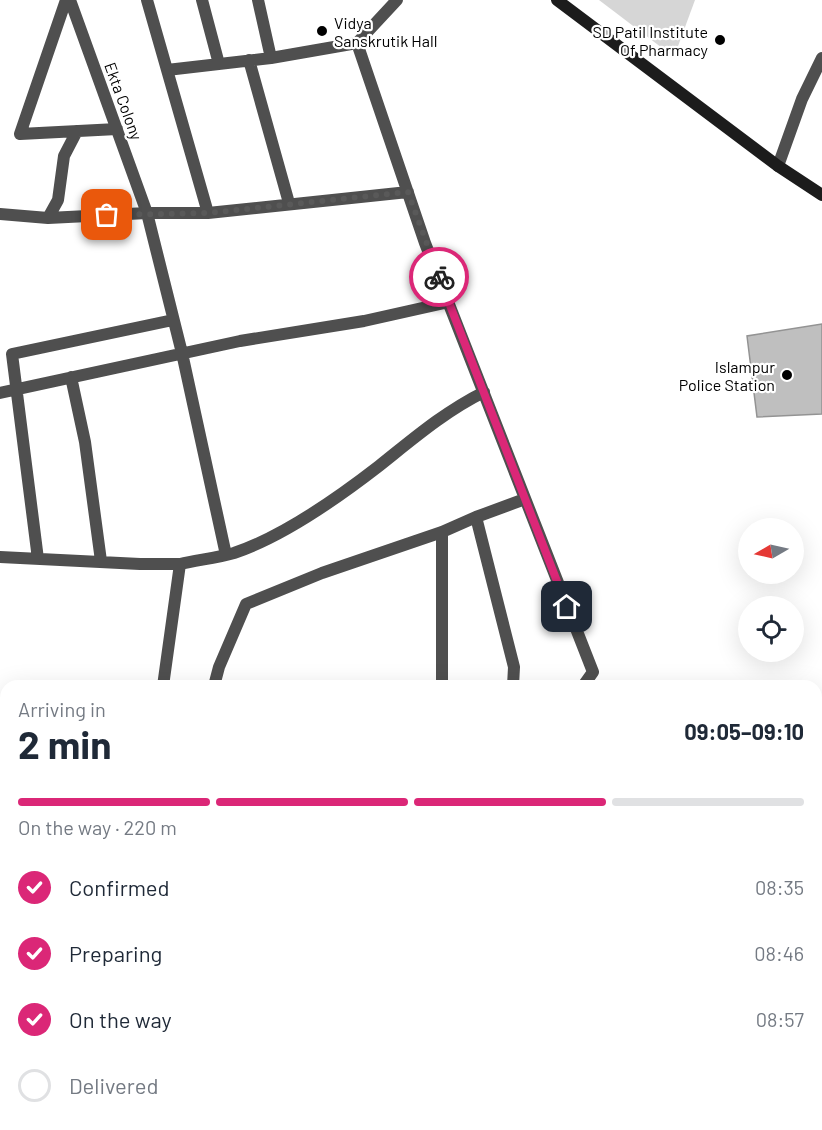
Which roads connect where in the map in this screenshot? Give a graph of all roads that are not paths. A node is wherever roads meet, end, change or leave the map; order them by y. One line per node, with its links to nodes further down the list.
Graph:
1 (68, 0): 13 (street, Ekta Colony); 14 (street)
2 (147, 0): 12 (street)
3 (202, 0): 11 (street)
4 (258, 0): 8 (street)
5 (397, 0): 7 (street)
6 (557, 0): 15 (main road)
7 (357, 44): 8 (street); 16 (street)
8 (271, 58): 10 (street)
9 (822, 58): 15 (street)
10 (249, 60): 11 (street); 18 (street)
11 (219, 64): 12 (street)
12 (167, 70): 20 (street)
13 (117, 129): 14 (street); 19 (street, Ekta Colony)
14 (77, 131): 22 (street)
15 (778, 166): 17 (main road)
16 (408, 192): 18 (street); 23 (street)
17 (822, 195)
18 (289, 203): 20 (street)
19 (147, 213): 20 (street); 22 (street); 24 (street, Ekta Colony)
20 (208, 213)
21 (0, 214): 22 (street)
22 (48, 218)
23 (449, 302): 25 (street); 29 (street)
24 (173, 320): 25 (street, Ekta Colony); 27 (street)
25 (182, 353): 26 (street); 33 (street, Ekta Colony)
26 (71, 378): 27 (street); 36 (street)
27 (17, 389): 28 (street); 35 (street)
28 (0, 393)
29 (484, 393): 30 (street); 33 (street)
30 (525, 499): 31 (street); 42 (street)
31 (476, 517): 32 (street); 41 (street)
32 (442, 532): 39 (street); 40 (street)
33 (226, 555): 37 (street)
34 (0, 557): 35 (street)
35 (38, 559): 36 (street)
36 (101, 561): 37 (street)
37 (180, 564): 38 (street)
38 (164, 680)
39 (216, 680)
40 (442, 680)
41 (513, 680)
42 (587, 680)

